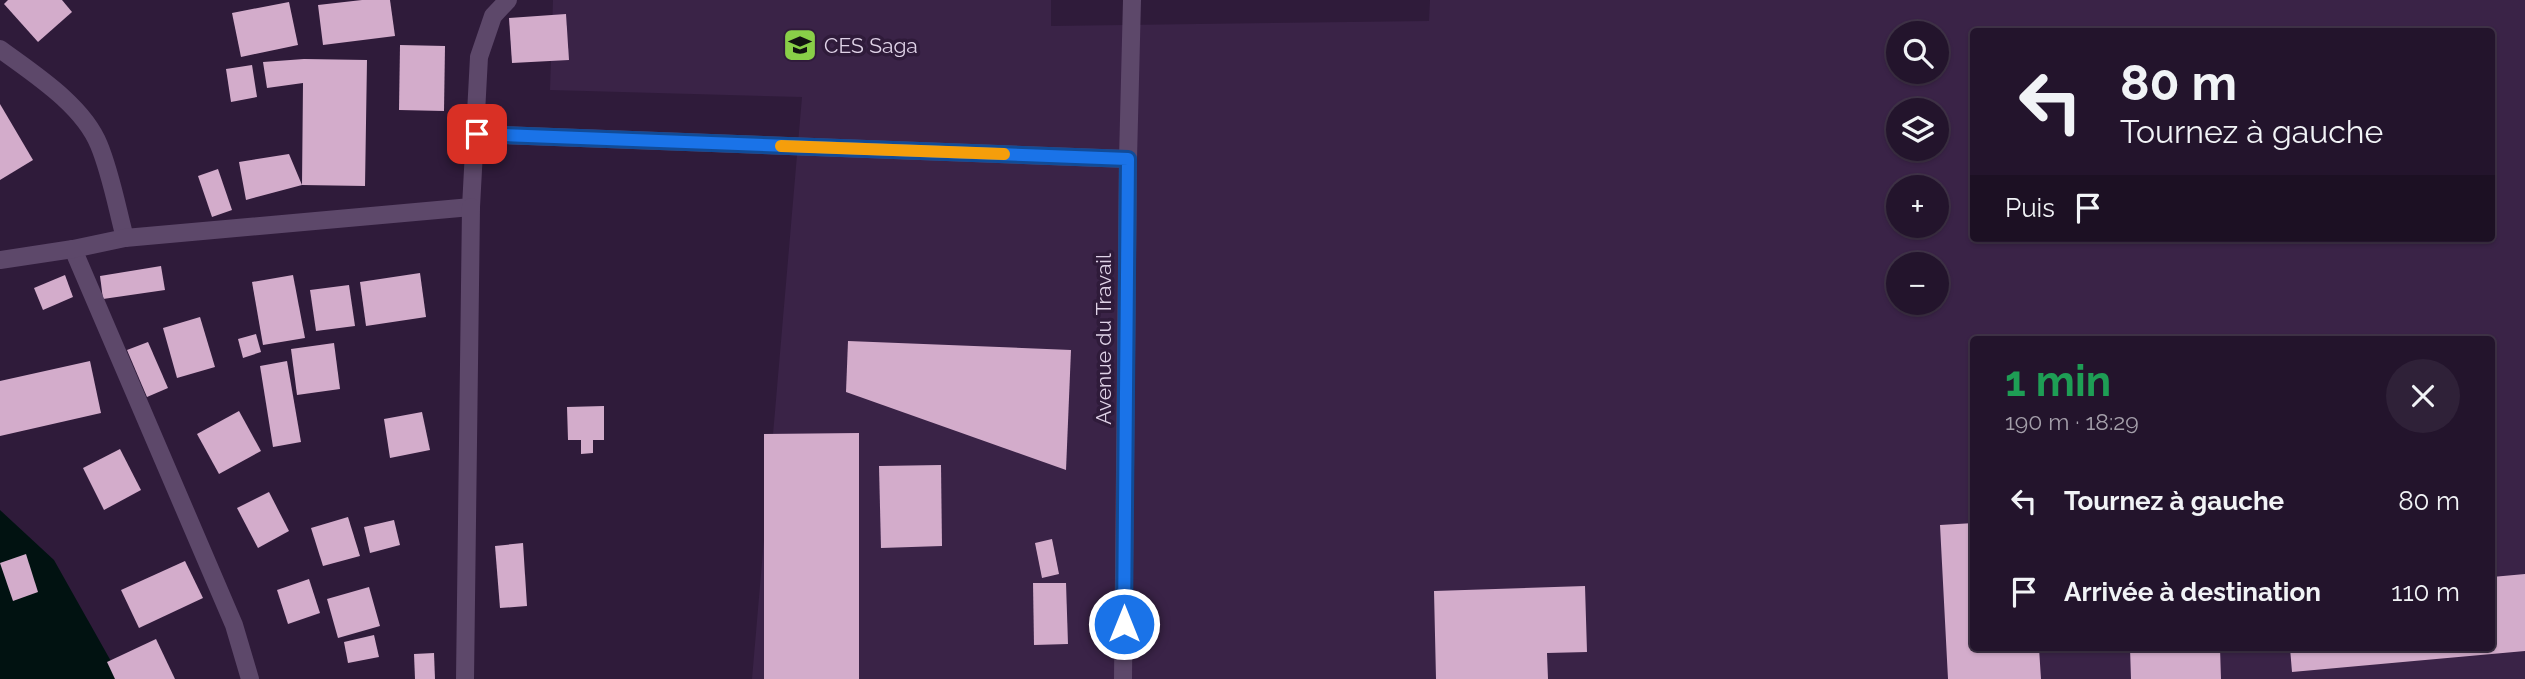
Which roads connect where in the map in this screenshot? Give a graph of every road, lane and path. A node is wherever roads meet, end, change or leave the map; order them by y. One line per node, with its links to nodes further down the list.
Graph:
1 (508, 0): 4 (street)
2 (1132, 0): 5 (street, Avenue du Travail)
3 (0, 49): 7 (street)
4 (477, 134): 5 (street); 6 (street)
5 (1128, 159): 12 (street, Avenue du Travail)
6 (471, 207): 7 (street); 11 (street)
7 (125, 238): 8 (street)
8 (73, 249): 9 (street); 10 (street)
9 (0, 260)
10 (250, 679)
11 (465, 679)
12 (1123, 679)

